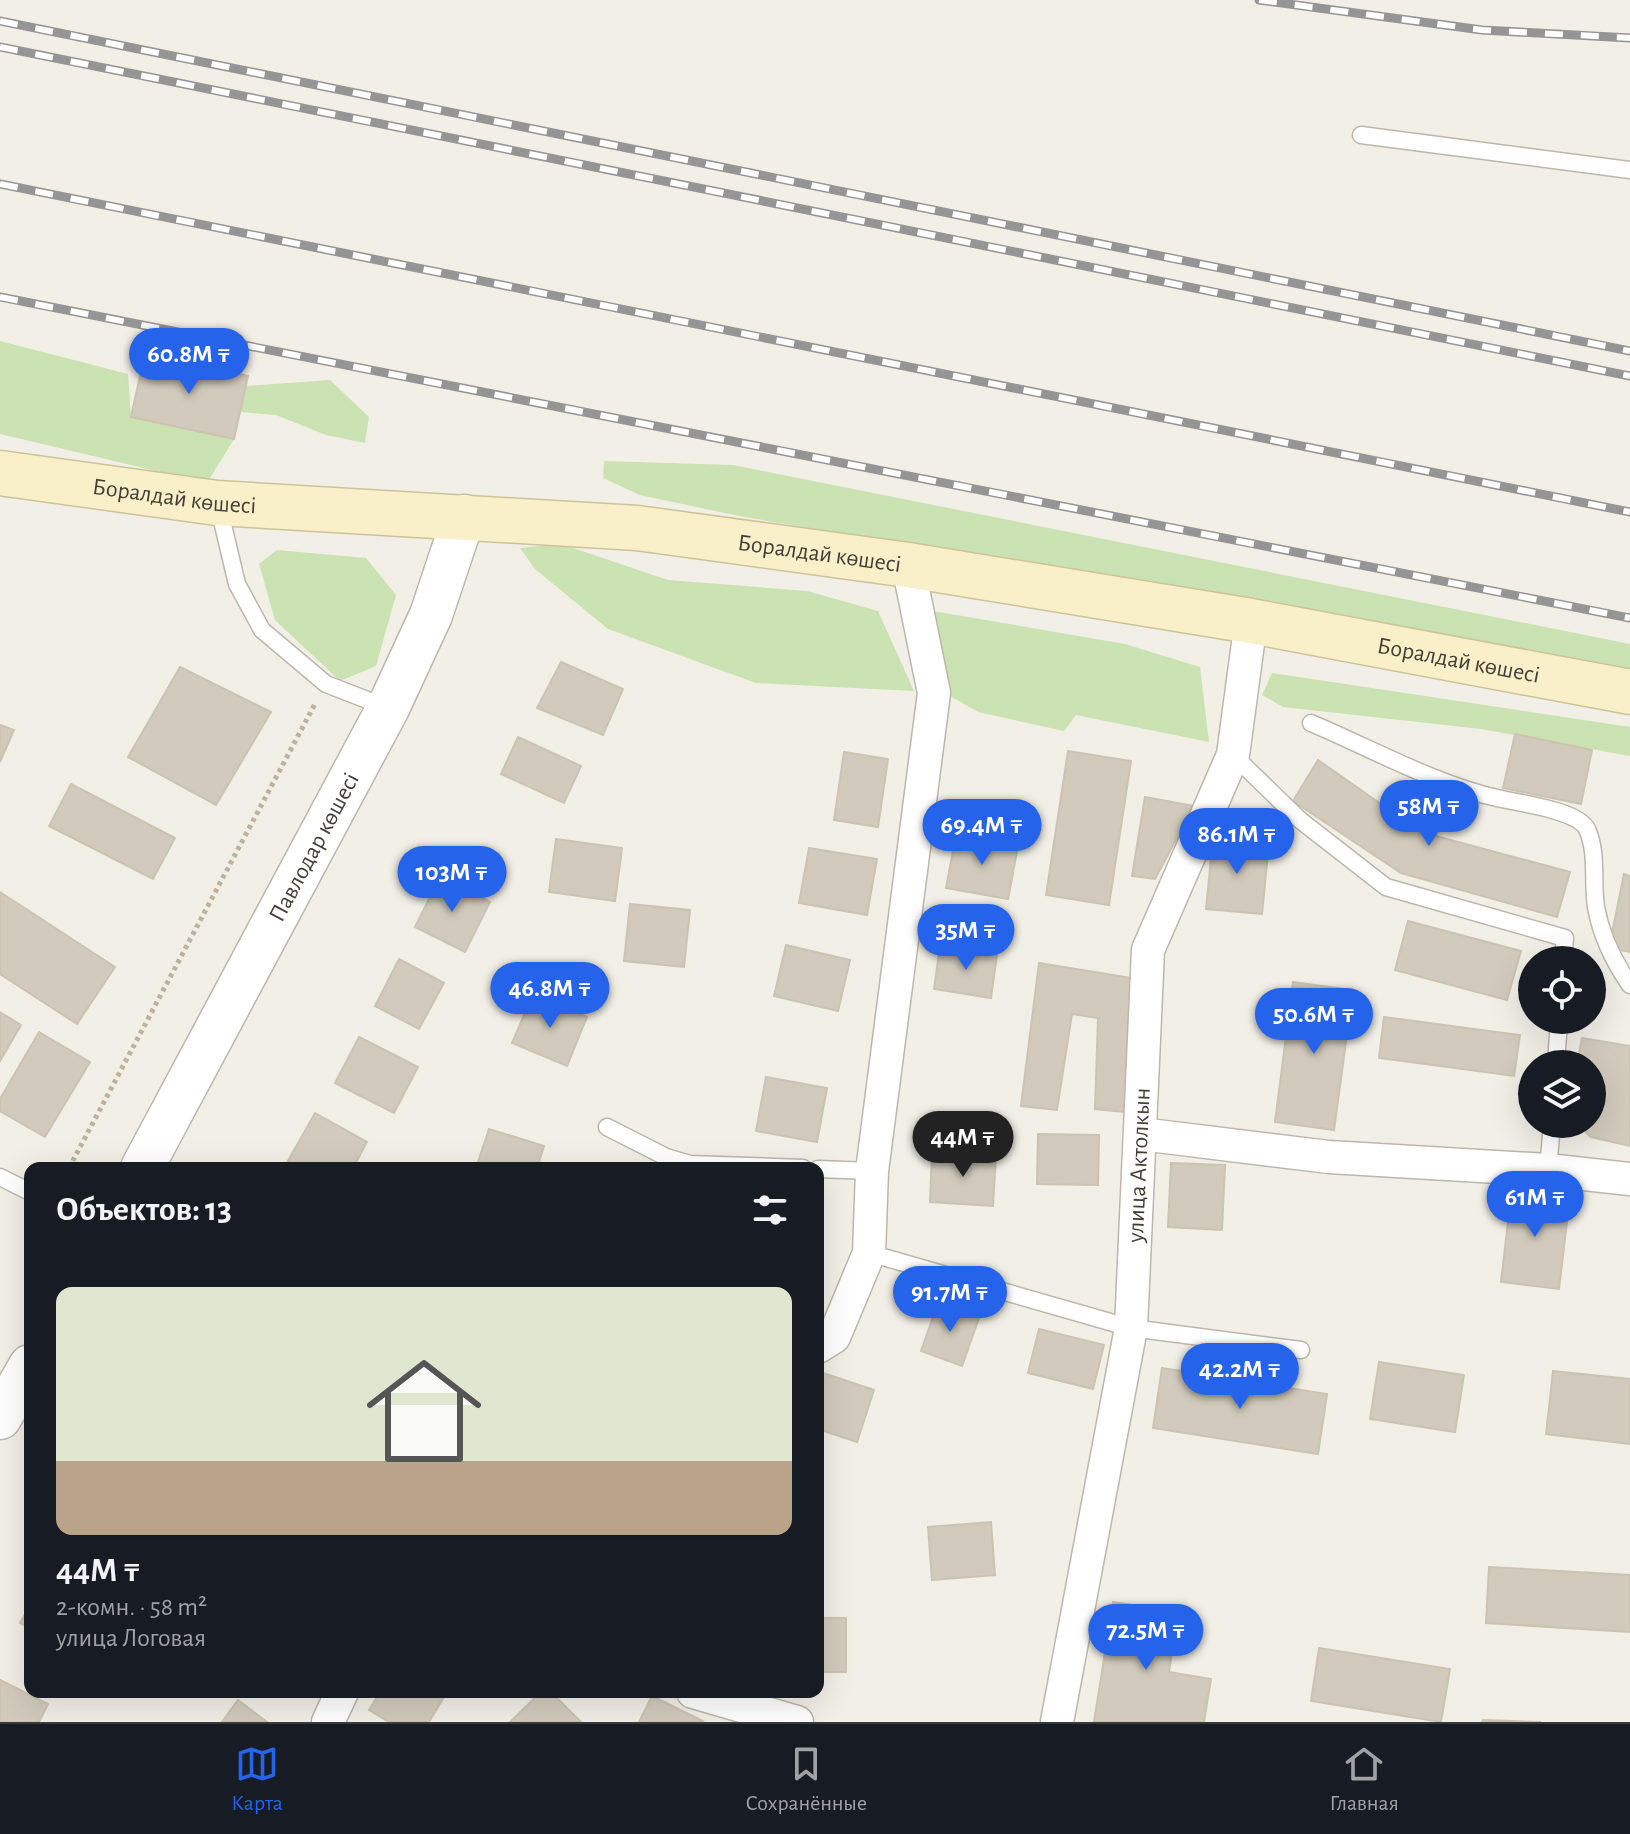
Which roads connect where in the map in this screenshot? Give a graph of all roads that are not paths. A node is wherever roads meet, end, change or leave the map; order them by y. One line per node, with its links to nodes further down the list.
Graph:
1 (1361, 135): 2 (lane)
2 (1630, 170)
3 (0, 473): 4 (main road, Боралдай көшесі)
4 (217, 503): 5 (main road, Боралдай көшесі); 9 (lane)
5 (464, 516): 6 (main road, Боралдай көшесі); 9 (street, Павлодар көшесі)
6 (908, 565): 7 (main road, Боралдай көшесі); 21 (street)
7 (1251, 621): 8 (main road, Боралдай көшесі); 11 (street, улица Актолкын)
8 (1630, 692)
9 (388, 708): 17 (street, Павлодар көшесі)
10 (1311, 723): 13 (lane)
11 (1233, 755): 12 (lane); 15 (street, улица Актолкын)
12 (1564, 946)
13 (1630, 985)
14 (607, 1127): 18 (lane)
15 (1141, 1134): 20 (street); 26 (street, улица Актолкын)
16 (1551, 1138): 20 (lane)
17 (145, 1162)
18 (683, 1162)
19 (824, 1169): 21 (lane)
20 (1548, 1170): 23 (street)
21 (872, 1171): 25 (street)
22 (0, 1177): 24 (lane)
23 (1630, 1179)
24 (24, 1189)
25 (869, 1253): 26 (lane); 27 (street)
26 (1131, 1328): 28 (lane); 35 (street, улица Актолкын)
27 (824, 1343)
28 (1301, 1350)
29 (24, 1380): 30 (street)
30 (0, 1418)
31 (339, 1698): 33 (street)
32 (714, 1698): 34 (street)
33 (328, 1722)
34 (797, 1722)
35 (1057, 1722)

